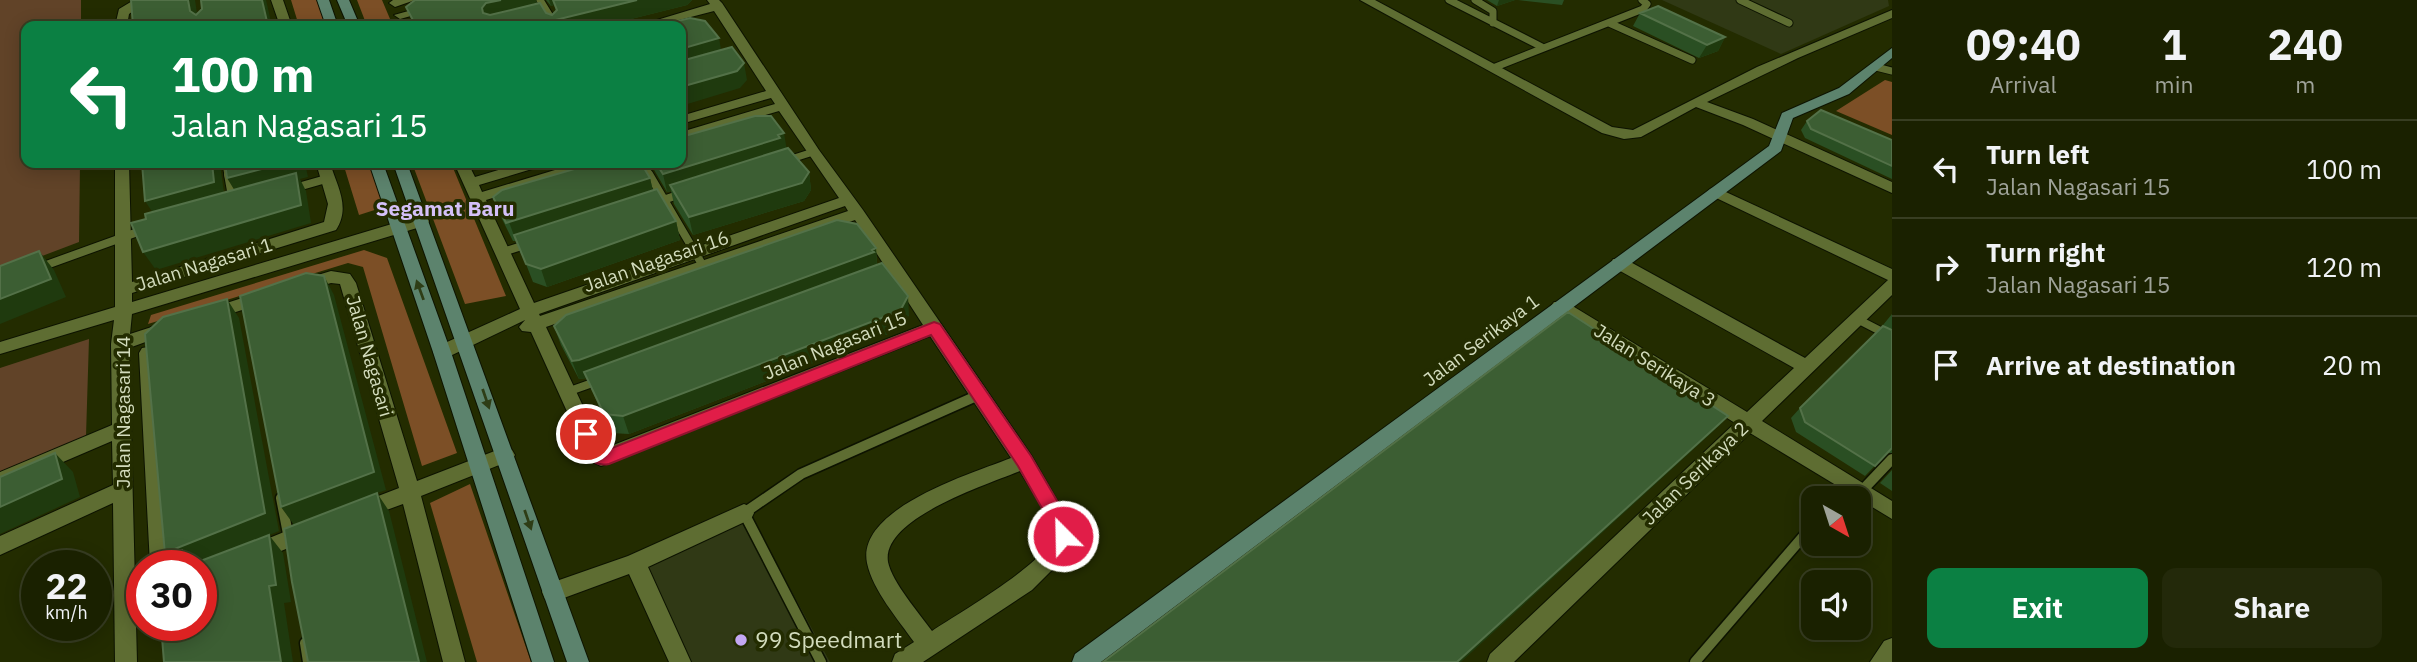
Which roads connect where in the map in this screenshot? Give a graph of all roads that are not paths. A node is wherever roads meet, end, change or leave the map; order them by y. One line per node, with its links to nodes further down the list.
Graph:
1 (142, 0): 19 (street)
2 (277, 0): 20 (street)
3 (323, 0): 21 (street)
4 (344, 0): 22 (street)
5 (409, 0): 15 (street)
6 (463, 0): 15 (street)
7 (540, 0): 16 (lane)
8 (1366, 0): 32 (street)
9 (1449, 0): 25 (lane)
10 (1475, 0): 25 (lane)
11 (1642, 0): 26 (lane)
12 (1740, 0): 27 (lane)
13 (719, 8): 24 (street); 28 (street); 34 (street, Jalan Nagasari 15)
14 (561, 10): 16 (lane)
15 (398, 11)
16 (548, 13): 18 (lane); 23 (lane)
17 (1892, 14): 35 (street)
18 (534, 16)
19 (122, 21)
20 (284, 21)
21 (330, 21)
22 (352, 21)
23 (553, 21)
24 (664, 21)
25 (1493, 23): 29 (lane)
26 (1609, 23): 29 (lane); 31 (lane)
27 (1789, 23)
28 (686, 26)
29 (1542, 47): 32 (lane)
30 (1892, 52): 33 (street, Jalan Serikaya 1)
31 (1692, 60)
32 (1493, 68): 35 (street)
33 (1884, 69): 38 (street, Jalan Serikaya 1)
34 (779, 99): 36 (street); 37 (street); 39 (street, Jalan Nagasari 15)
35 (1695, 102): 38 (street)
36 (686, 119)
37 (686, 134)
38 (1781, 136): 51 (street); 54 (street, Jalan Serikaya 1)
39 (813, 152): 40 (lane); 59 (street, Jalan Nagasari 15)
40 (776, 164)
41 (122, 168): 65 (street, Jalan Nagasari 14)
42 (227, 168): 58 (lane)
43 (378, 168): 64 (street)
44 (402, 168): 62 (street)
45 (463, 168): 50 (street, Jalan Nagasari 15)
46 (520, 168): 50 (street)
47 (576, 168): 55 (street)
48 (645, 168): 56 (lane)
49 (324, 171): 52 (lane); 73 (street, Jalan Nagasari 1)
50 (470, 183): 55 (street, Jalan Nagasari 15)
51 (1892, 188)
52 (286, 190)
53 (688, 192): 56 (lane)
54 (1715, 192): 69 (street, Jalan Serikaya 1); 71 (street)
55 (477, 198): 67 (street, Jalan Nagasari 15)
56 (663, 200): 60 (lane); 68 (lane)
57 (247, 202): 58 (lane)
58 (233, 206): 61 (lane)
59 (853, 206): 68 (street, Jalan Nagasari 16); 78 (street, Jalan Nagasari 15)
60 (639, 208)
61 (221, 209)
62 (421, 221): 64 (street, Jalan Nagasari 1); 81 (street)
63 (160, 225): 65 (lane)
64 (398, 228): 75 (street, Jalan Nagasari 1); 84 (street, one-way to 64)
65 (123, 235): 70 (lane); 73 (street, Jalan Nagasari 14)
66 (540, 240): 67 (lane)
67 (503, 252): 76 (street, Jalan Nagasari 15)
68 (699, 259): 76 (street, Jalan Nagasari 16)
69 (1619, 263): 74 (street, Jalan Serikaya 1); 85 (street)
70 (24, 274)
71 (1892, 276)
72 (1892, 285): 77 (street, Jalan Serikaya 2)
73 (124, 290): 75 (street, Jalan Nagasari 14)
74 (1560, 306): 89 (street, Jalan Serikaya 3); 124 (street, Jalan Serikaya 1)
75 (124, 310): 82 (street, Jalan Nagasari 14); 83 (street, Jalan Nagasari 1)
76 (534, 318): 81 (street, Jalan Nagasari 16); 87 (street, Jalan Nagasari 15)
77 (1857, 319): 80 (lane); 85 (street, Jalan Serikaya 2)
78 (934, 328): 87 (street, Jalan Nagasari 15); 88 (street)
79 (147, 335): 82 (street, Jalan Nagasari); 100 (street, Jalan Nagasari); 108 (street, Jalan Nagasari 14)
80 (1892, 337)
81 (466, 343): 84 (street, Jalan Nagasari 16); 91 (street, one-way to 91)
82 (120, 344): 90 (street, Jalan Nagasari 14)
83 (0, 348)
84 (442, 352): 94 (street)
85 (1808, 368): 89 (street, Jalan Serikaya 2)
86 (607, 377): 87 (lane)
87 (568, 392)
88 (981, 394): 93 (street); 103 (lane)
89 (1748, 423): 96 (street, Jalan Serikaya 3); 125 (street, Jalan Serikaya 2)
90 (122, 429): 95 (street); 99 (street, Jalan Nagasari 14)
91 (505, 455): 94 (street); 111 (street, one-way to 111)
92 (1892, 459): 97 (lane)
93 (1024, 461): 114 (street); 114 (street)
94 (479, 465): 100 (street); 119 (street)
95 (0, 481)
96 (1843, 486)
97 (1867, 486)
98 (278, 487): 106 (lane)
99 (123, 489): 105 (street); 107 (street, Jalan Nagasari 14)
100 (410, 492): 106 (street); 118 (street, Jalan Nagasari)
101 (1871, 502): 102 (street, Jalan Serikaya 3)
102 (1892, 511)
103 (744, 513): 110 (street); 122 (lane)
104 (1801, 539): 126 (lane)
105 (0, 545)
106 (290, 546): 109 (street)
107 (128, 550)
108 (160, 550)
109 (239, 559)
110 (635, 563): 111 (street); 121 (street)
111 (553, 592): 120 (street)
112 (303, 635): 117 (lane)
113 (128, 641): 116 (street, Jalan Nagasari 14)
114 (928, 645): 123 (street)
115 (1892, 648): 127 (street)
116 (125, 662)
117 (308, 662)
118 (454, 662)
119 (543, 662)
120 (578, 662)
121 (680, 662)
122 (821, 662)
123 (903, 662)
124 (1083, 662)
125 (1498, 662)
126 (1695, 662)
127 (1881, 662)

